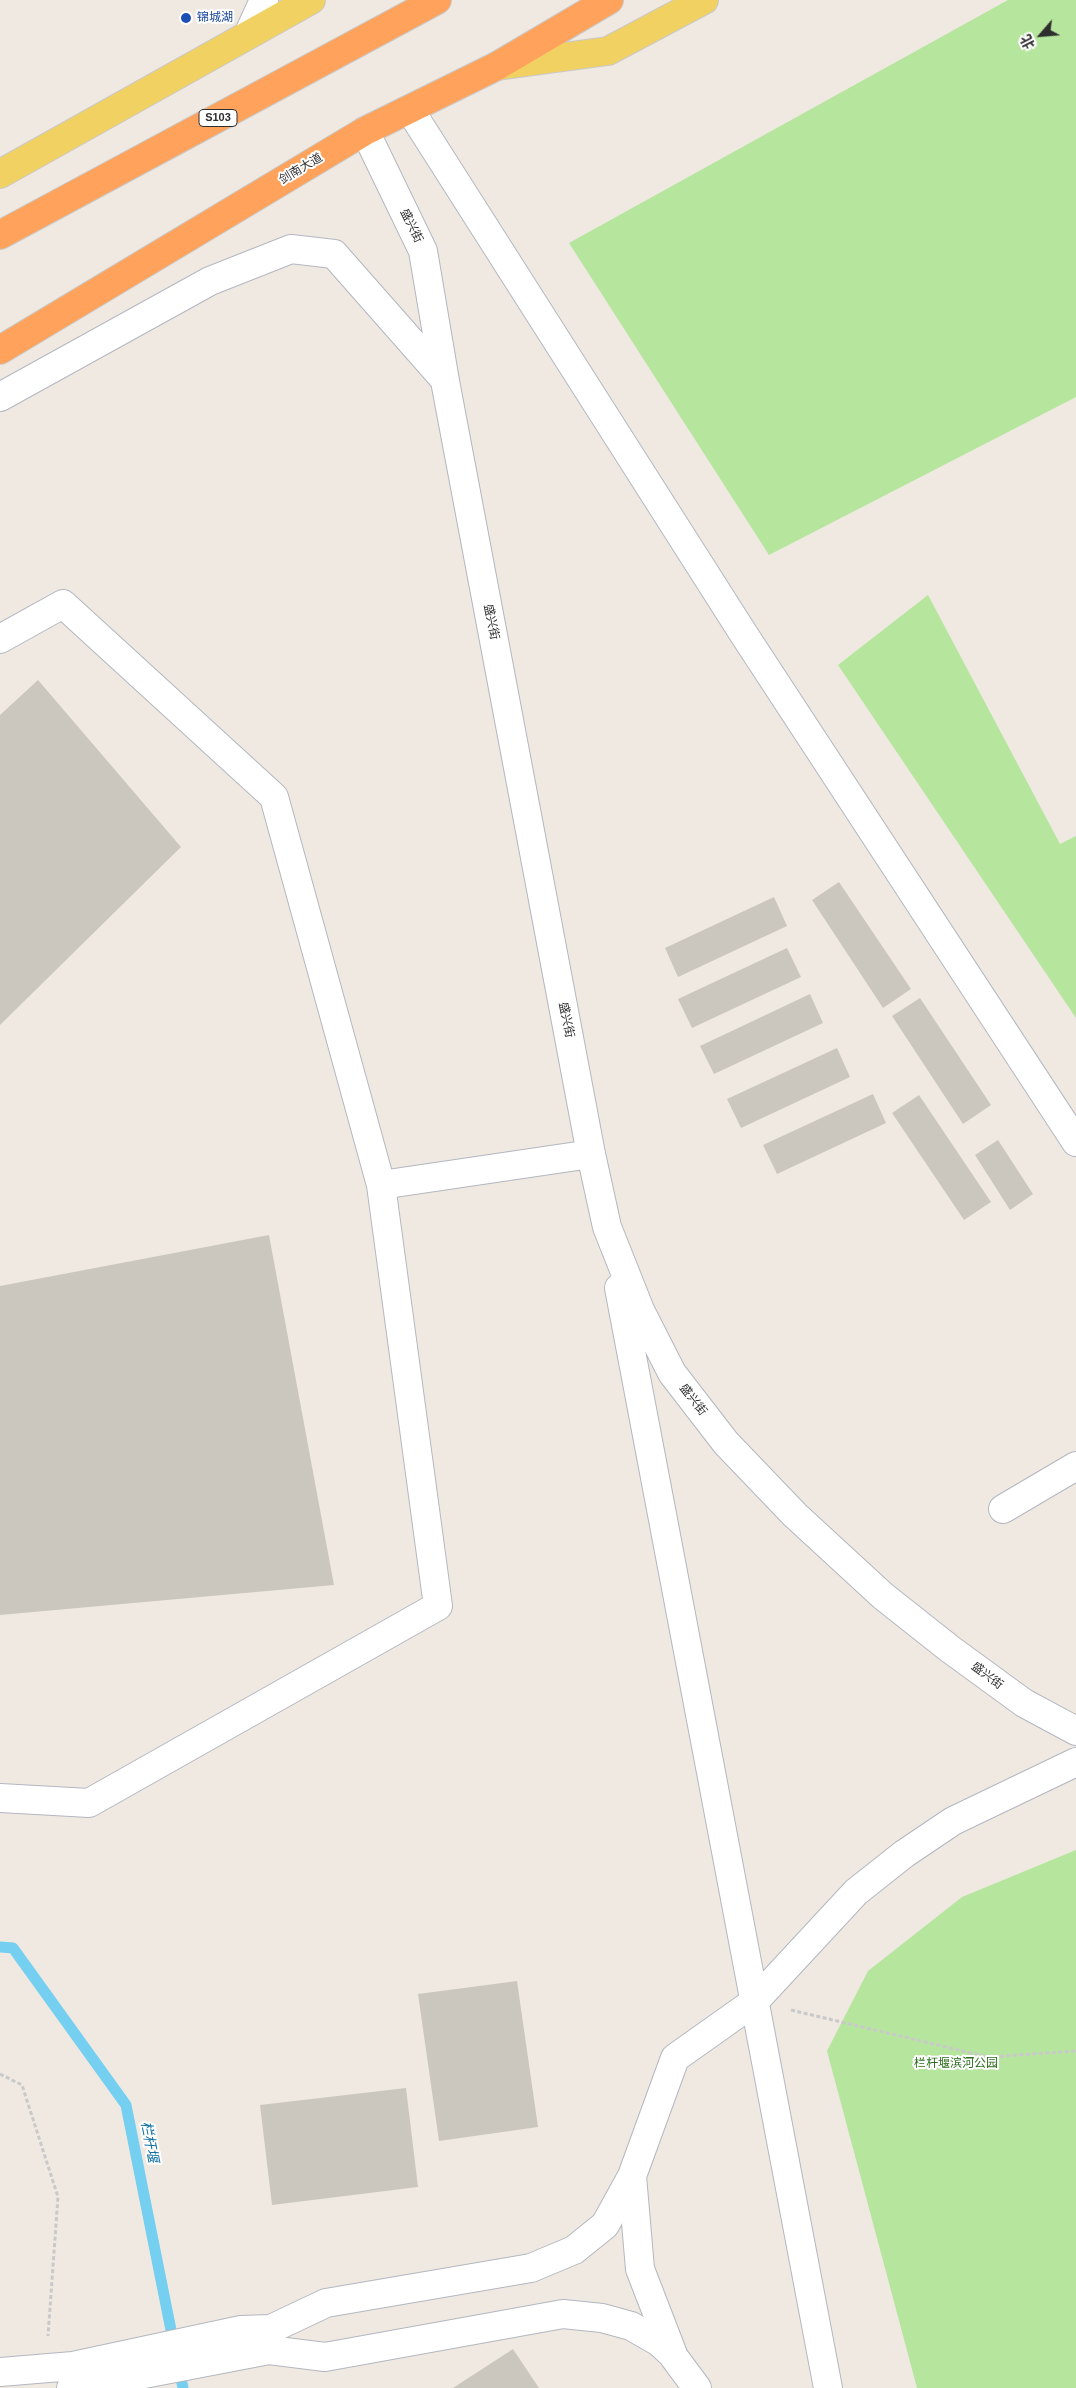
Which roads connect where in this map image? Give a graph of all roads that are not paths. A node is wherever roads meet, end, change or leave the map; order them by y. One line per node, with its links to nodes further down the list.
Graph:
1 (264, 0): 6 (street)
2 (311, 0): 6 (main road)
3 (437, 0): 11 (highway, S103)
4 (609, 0): 7 (highway, 剑南大道)
5 (704, 0): 7 (main road)
6 (248, 35): 10 (main road)
7 (497, 66): 8 (highway, 剑南大道)
8 (410, 110): 9 (highway, 剑南大道); 16 (street)
9 (365, 131): 12 (highway, 剑南大道); 13 (street, 盛兴街)
10 (0, 174)
11 (0, 235)
12 (0, 350)
13 (445, 381): 14 (street); 17 (street, 盛兴街)
14 (0, 397)
15 (0, 639): 18 (street)
16 (1076, 1142)
17 (591, 1154): 18 (street); 19 (street, 盛兴街)
18 (381, 1185): 24 (street)
19 (607, 1227): 22 (street, 盛兴街); 25 (street)
20 (1076, 1466): 21 (street)
21 (1003, 1509)
22 (1076, 1731)
23 (1076, 1762): 25 (street)
24 (0, 1798)
25 (754, 2002): 26 (street); 32 (street)
26 (632, 2176): 27 (street); 28 (street)
27 (244, 2342): 28 (street); 30 (street)
28 (674, 2356): 31 (street)
29 (0, 2372): 30 (street)
30 (73, 2380)
31 (697, 2388)
32 (828, 2388)

